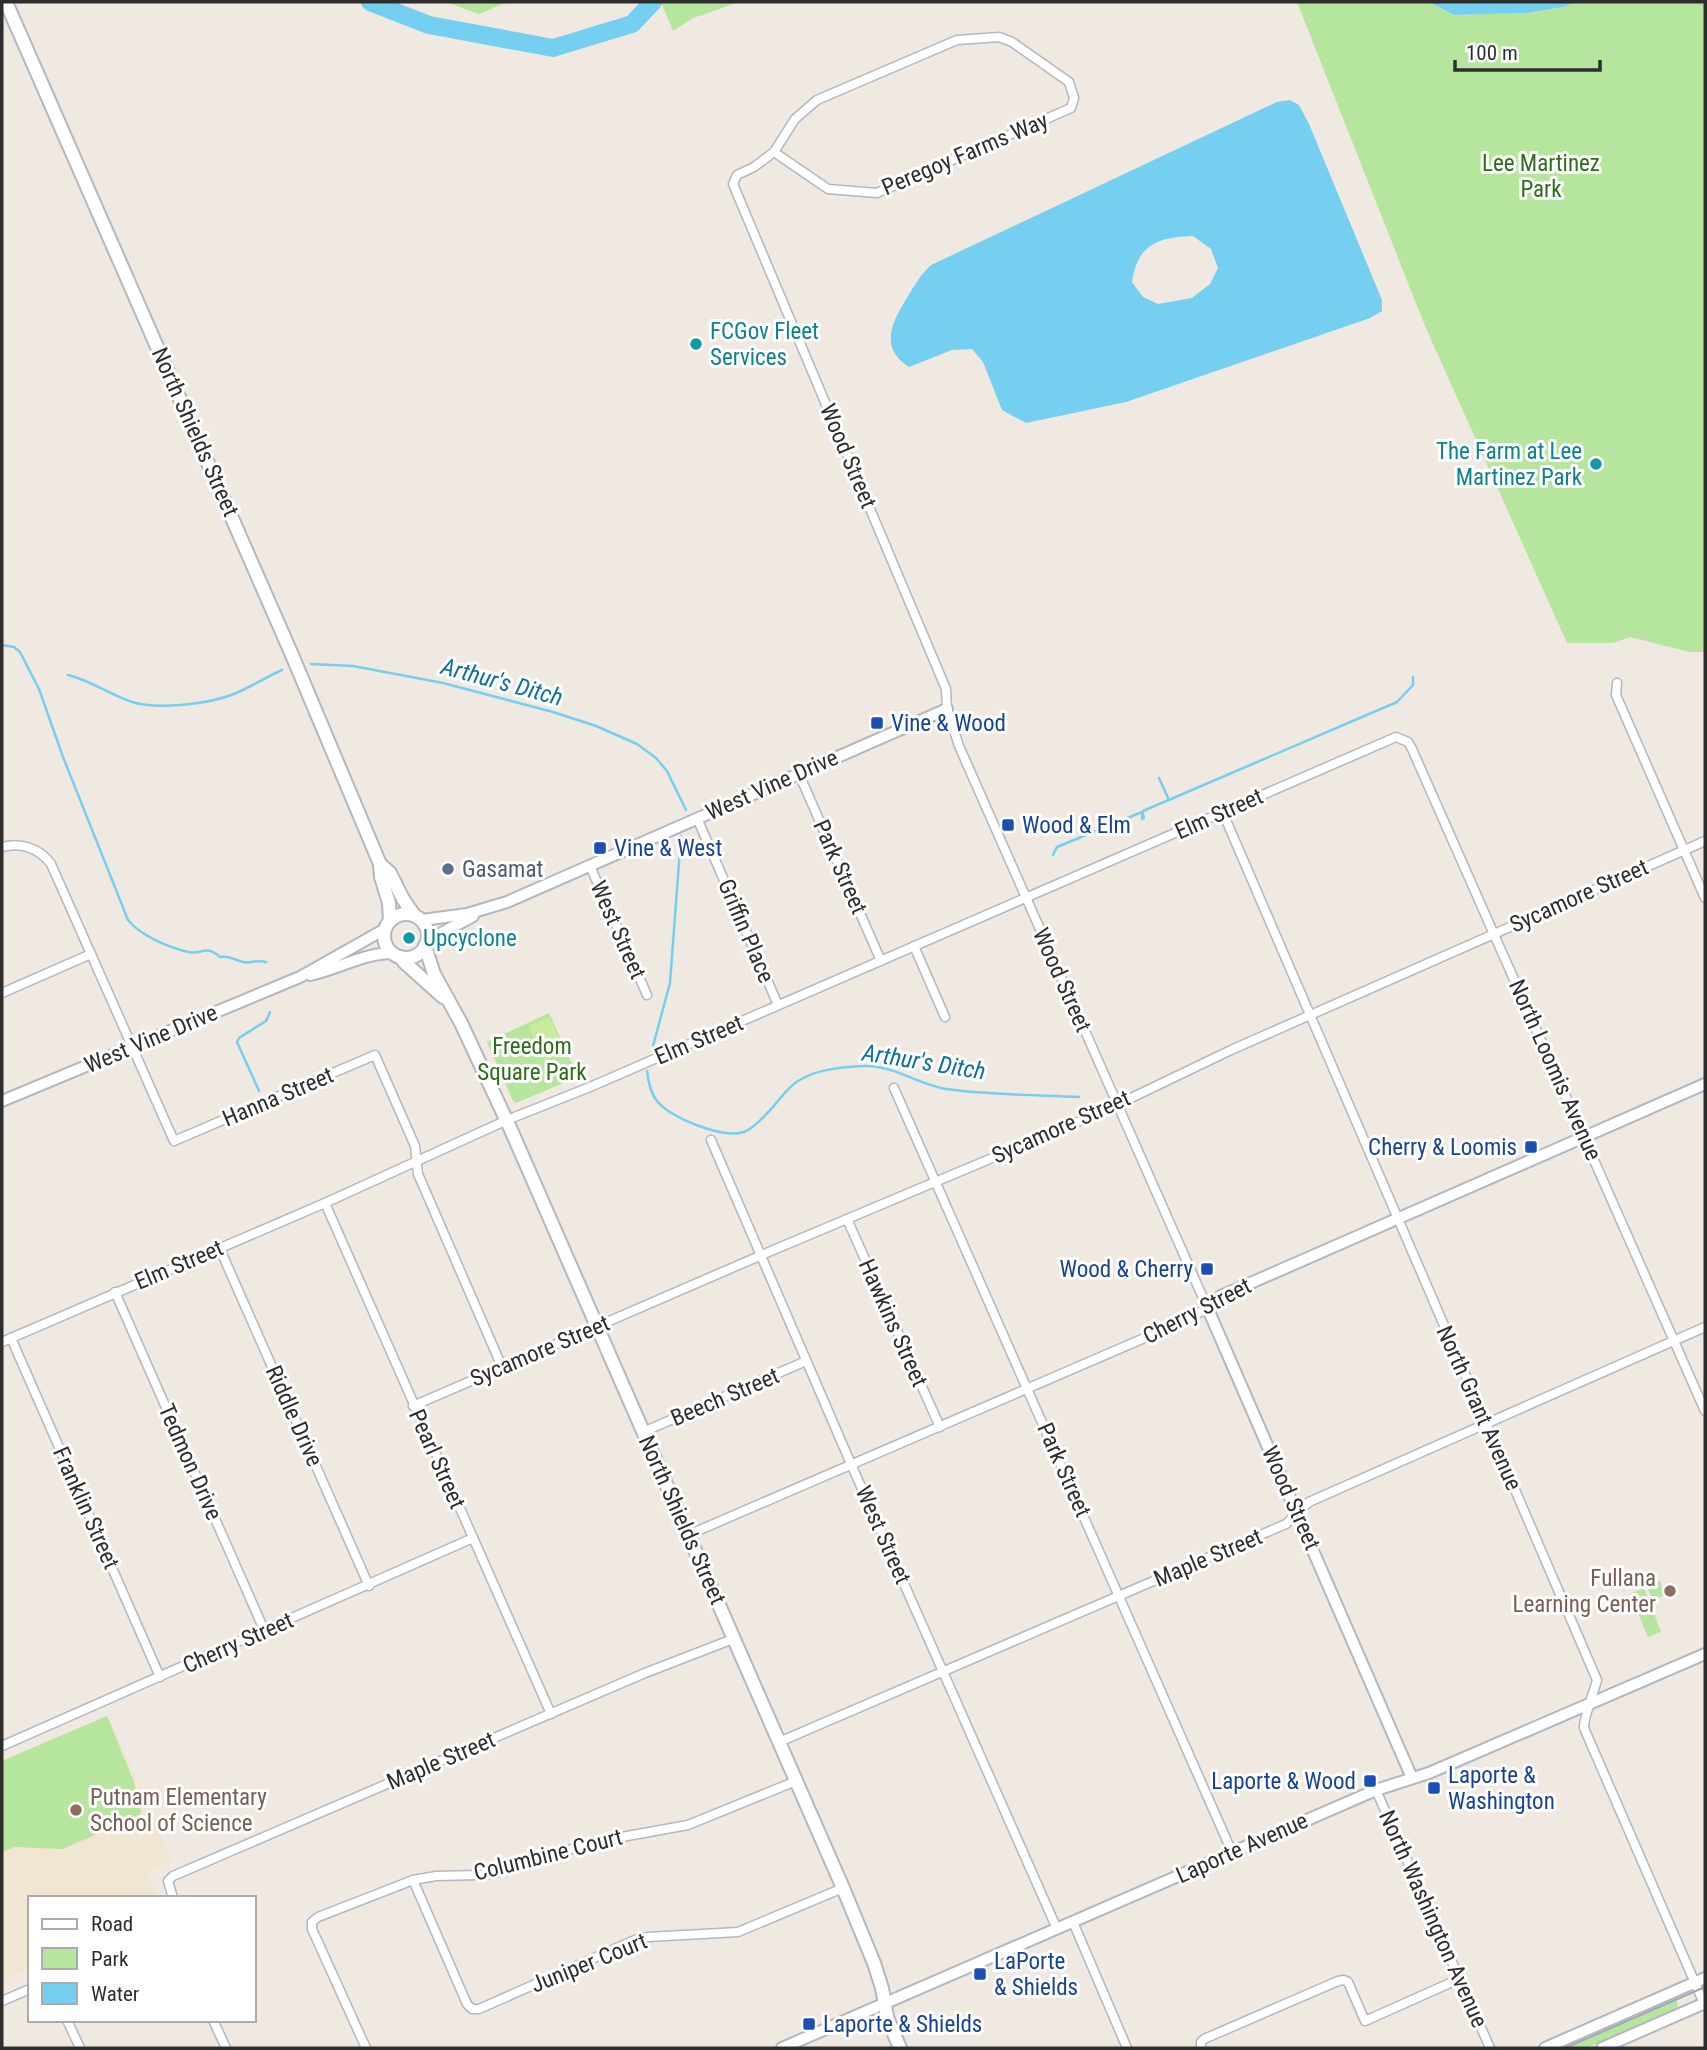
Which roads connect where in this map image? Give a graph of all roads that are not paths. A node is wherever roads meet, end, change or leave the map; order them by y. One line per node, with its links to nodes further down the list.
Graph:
1 (6, 2): 12 (main road, North Shields Street)
2 (774, 152): 2 (street, Peregoy Farms Way); 4 (street, Wood Street)
3 (1617, 683): 11 (street)
4 (947, 709): 6 (street, West Vine Drive); 14 (street, Wood Street)
5 (1396, 737): 7 (street, Elm Street); 19 (street, North Loomis Avenue)
6 (799, 774): 8 (street, West Vine Drive); 24 (street, Park Street)
7 (1223, 813): 14 (street, Elm Street); 30 (street, North Grant Avenue)
8 (697, 818): 13 (street, West Vine Drive); 29 (street, Griffin Place)
9 (1705, 841): 11 (street, Sycamore Street)
10 (2, 848): 22 (street, Hanna Street)
11 (1684, 850): 15 (street); 19 (street, Sycamore Street)
12 (380, 864): 17 (main road, North Shields Street); 18 (main road, North Shields Street)
13 (590, 866): 16 (street, West Vine Drive); 27 (street, West Street)
14 (1026, 897): 21 (street, Elm Street); 36 (street, Wood Street)
15 (1705, 898)
16 (481, 911): 17 (street, West Vine Drive); 20 (street, West Vine Drive)
17 (418, 918): 18 (main road); 20 (main road)
18 (388, 925): 23 (main road); 25 (street, West Vine Drive)
19 (1495, 933): 30 (street, Sycamore Street); 38 (street, North Loomis Avenue)
20 (426, 943): 23 (main road); 28 (main road, North Shields Street)
21 (914, 946): 24 (street, Elm Street); 31 (street)
22 (91, 954): 26 (street); 32 (street, Hanna Street)
23 (397, 955): 25 (street, West Vine Drive); 28 (main road, North Shields Street)
24 (881, 961): 29 (street, Elm Street)
25 (300, 977): 32 (street, West Vine Drive)
26 (2, 993)
27 (647, 995)
28 (446, 999): 37 (main road, North Shields Street)
29 (778, 1005): 37 (street, Elm Street)
30 (1310, 1015): 36 (street, Sycamore Street); 44 (street, North Grant Avenue)
31 (945, 1017)
32 (132, 1046): 35 (street, West Vine Drive); 40 (street, Hanna Street)
33 (1705, 1084): 38 (street, Cherry Street)
34 (894, 1088): 41 (street, Park Street)
35 (2, 1101)
36 (1116, 1104): 41 (street, Sycamore Street); 48 (street, Wood Street)
37 (507, 1120): 40 (street, Elm Street); 49 (main road, North Shields Street)
38 (1584, 1138): 44 (street, Cherry Street); 52 (street, North Loomis Avenue)
39 (710, 1140): 46 (street, West Street)
40 (417, 1162): 42 (street, Elm Street); 55 (street, Hanna Street)
41 (936, 1181): 43 (street, Sycamore Street); 56 (street, Park Street)
42 (325, 1203): 45 (street, Elm Street); 57 (street, Pearl Street)
43 (847, 1219): 46 (street, Sycamore Street); 60 (street, Hawkins Street)
44 (1398, 1219): 48 (street, Cherry Street); 59 (street, North Grant Avenue)
45 (219, 1247): 47 (street, Elm Street); 66 (street, Riddle Drive)
46 (760, 1256): 49 (street, Sycamore Street); 54 (street, West Street)
47 (115, 1292): 51 (street, Elm Street); 68 (street, Tedmon Drive)
48 (1207, 1307): 56 (street, Cherry Street); 63 (street, Wood Street)
49 (597, 1326): 55 (street, Sycamore Street); 61 (main road, North Shields Street)
50 (1705, 1327): 52 (street, Maple Street)
51 (11, 1338): 53 (street, Elm Street); 72 (street, Franklin Street)
52 (1674, 1340): 58 (street, North Loomis Avenue); 59 (street, Maple Street)
53 (2, 1342)
54 (806, 1362): 61 (street, Beech Street); 62 (street, West Street)
55 (502, 1367): 57 (street, Sycamore Street)
56 (1028, 1389): 60 (street, Cherry Street); 67 (street, Park Street)
57 (414, 1406): 65 (street, Pearl Street)
58 (1705, 1411)
59 (1486, 1423): 63 (street, Maple Street); 73 (street, North Grant Avenue)
60 (940, 1427): 62 (street, Cherry Street)
61 (643, 1432): 64 (main road, North Shields Street)
62 (851, 1464): 64 (street, Cherry Street); 71 (street, West Street)
63 (1297, 1513): 67 (street, Maple Street); 77 (street, Wood Street)
64 (688, 1535): 69 (main road, North Shields Street)
65 (473, 1538): 66 (street, Cherry Street); 74 (street, Pearl Street)
66 (369, 1586): 68 (street, Cherry Street)
67 (1119, 1596): 71 (street, Maple Street); 80 (street, Park Street)
68 (265, 1632): 72 (street, Cherry Street)
69 (733, 1639): 74 (street, Maple Street); 75 (main road, North Shields Street)
70 (1705, 1654): 73 (street, Laporte Avenue)
71 (944, 1672): 75 (street, Maple Street); 85 (street, West Street)
72 (160, 1678): 76 (street, Cherry Street)
73 (1592, 1703): 77 (street, Laporte Avenue); 87 (street, North Grant Avenue)
74 (551, 1714): 83 (street, Maple Street)
75 (779, 1742): 78 (main road, North Shields Street)
76 (2, 1746)
77 (1412, 1778): 79 (street, Laporte Avenue)
78 (796, 1781): 81 (street, Columbine Court); 82 (main road, North Shields Street)
79 (1376, 1790): 80 (street, Laporte Avenue); 86 (street, North Washington Avenue)
80 (1232, 1852): 84 (street, Laporte Avenue)
81 (413, 1880): 82 (street, Juniper Court); 96 (street, Columbine Court)
82 (843, 1888): 90 (main road, North Shields Street)
83 (172, 1896)
84 (1073, 1922): 85 (street, Laporte Avenue); 99 (street)
85 (1057, 1928): 90 (street, Laporte Avenue)
86 (1459, 1979): 100 (street); 101 (street, North Washington Avenue)
87 (1700, 1981): 91 (street, North Grant Avenue); 102 (street)
88 (28, 1990): 89 (street)
89 (2, 2001)
90 (885, 2003): 97 (street, Laporte Avenue); 98 (main road, North Shields Street)
91 (1705, 2004): 103 (street)
92 (68, 2022): 94 (street)
93 (214, 2022): 95 (street)
94 (80, 2048)
95 (226, 2048)
96 (366, 2048)
97 (782, 2048)
98 (900, 2048)
99 (1127, 2048)
100 (1201, 2048)
101 (1490, 2048)
102 (1545, 2048)
103 (1602, 2048)

